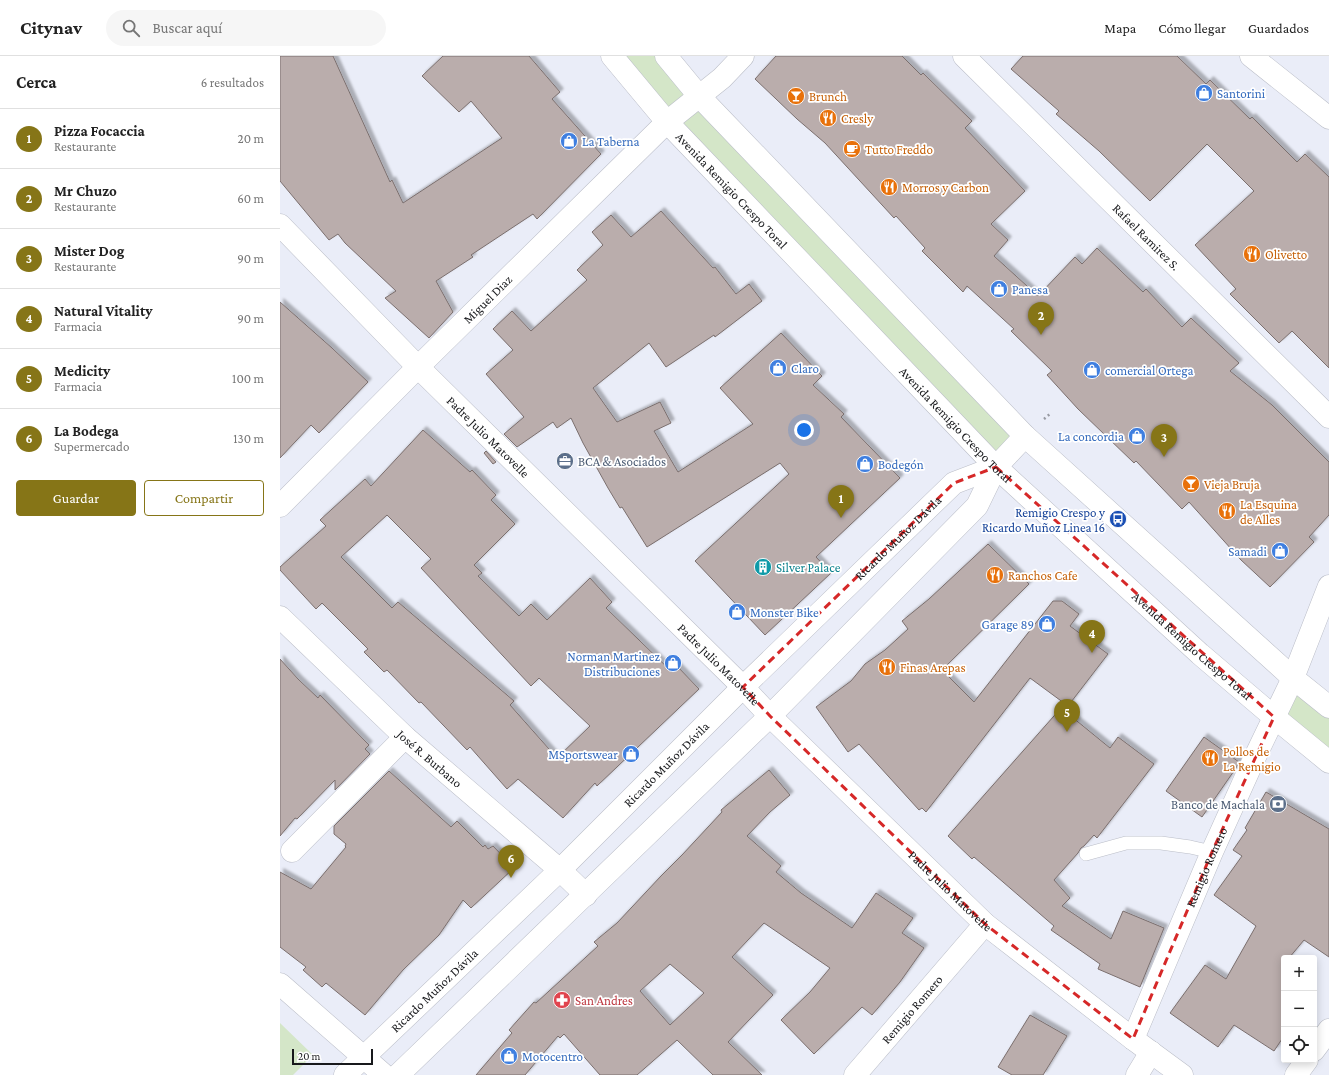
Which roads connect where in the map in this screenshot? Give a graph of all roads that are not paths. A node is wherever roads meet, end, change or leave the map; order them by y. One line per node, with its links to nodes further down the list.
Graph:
1 (612, 56): 8 (street, Avenida Remigio Crespo Toral)
2 (666, 56): 6 (street)
3 (742, 56): 6 (street, Miguel Diaz)
4 (964, 56): 11 (street, Rafael Ramirez S.)
5 (1251, 56): 7 (street)
6 (699, 96): 8 (street, Miguel Diaz); 12 (street)
7 (1329, 118)
8 (667, 122): 10 (street, Miguel Diaz); 13 (street, Avenida Remigio Crespo Toral)
9 (280, 225): 10 (street, Padre Julio Matovelle)
10 (418, 367): 14 (street, Miguel Diaz); 18 (street, Padre Julio Matovelle)
11 (1329, 417)
12 (1025, 436): 13 (street, Ricardo Muñoz Dávila); 17 (street)
13 (996, 468): 18 (street, Ricardo Muñoz Dávila); 20 (street, Ricardo Muñoz Dávila); 21 (street, Avenida Remigio Crespo Toral)
14 (280, 506)
15 (1329, 586): 17 (street, Remigio Romero)
16 (280, 617): 22 (street, José R. Burbano)
17 (1293, 678): 19 (street); 21 (street, Remigio Romero)
18 (743, 687): 20 (street, Padre Julio Matovelle); 27 (street, Ricardo Muñoz Dávila)
19 (1329, 707)
20 (770, 716): 28 (street, Ricardo Muñoz Dávila); 29 (street, Padre Julio Matovelle)
21 (1274, 717): 23 (street, Avenida Remigio Crespo Toral); 25 (street, Remigio Romero)
22 (405, 737): 24 (street); 27 (street, José R. Burbano)
23 (1329, 762)
24 (292, 851)
25 (1212, 852): 26 (lane); 32 (street, Remigio Romero)
26 (1086, 854)
27 (560, 870): 28 (street, José R. Burbano); 35 (street, Ricardo Muñoz Dávila)
28 (586, 895): 39 (street, Ricardo Muñoz Dávila)
29 (985, 924): 32 (street, Padre Julio Matovelle); 40 (street, Remigio Romero)
30 (280, 984): 35 (street)
31 (1329, 1030): 33 (street)
32 (1133, 1039): 34 (street, Padre Julio Matovelle)
33 (1317, 1046)
34 (1151, 1052): 41 (street); 42 (street, Padre Julio Matovelle)
35 (364, 1057): 37 (street, Ricardo Muñoz Dávila); 38 (street)
36 (1305, 1063): 43 (street)
37 (345, 1075)
38 (384, 1075)
39 (398, 1075)
40 (855, 1075)
41 (1137, 1075)
42 (1182, 1075)
43 (1296, 1075)

